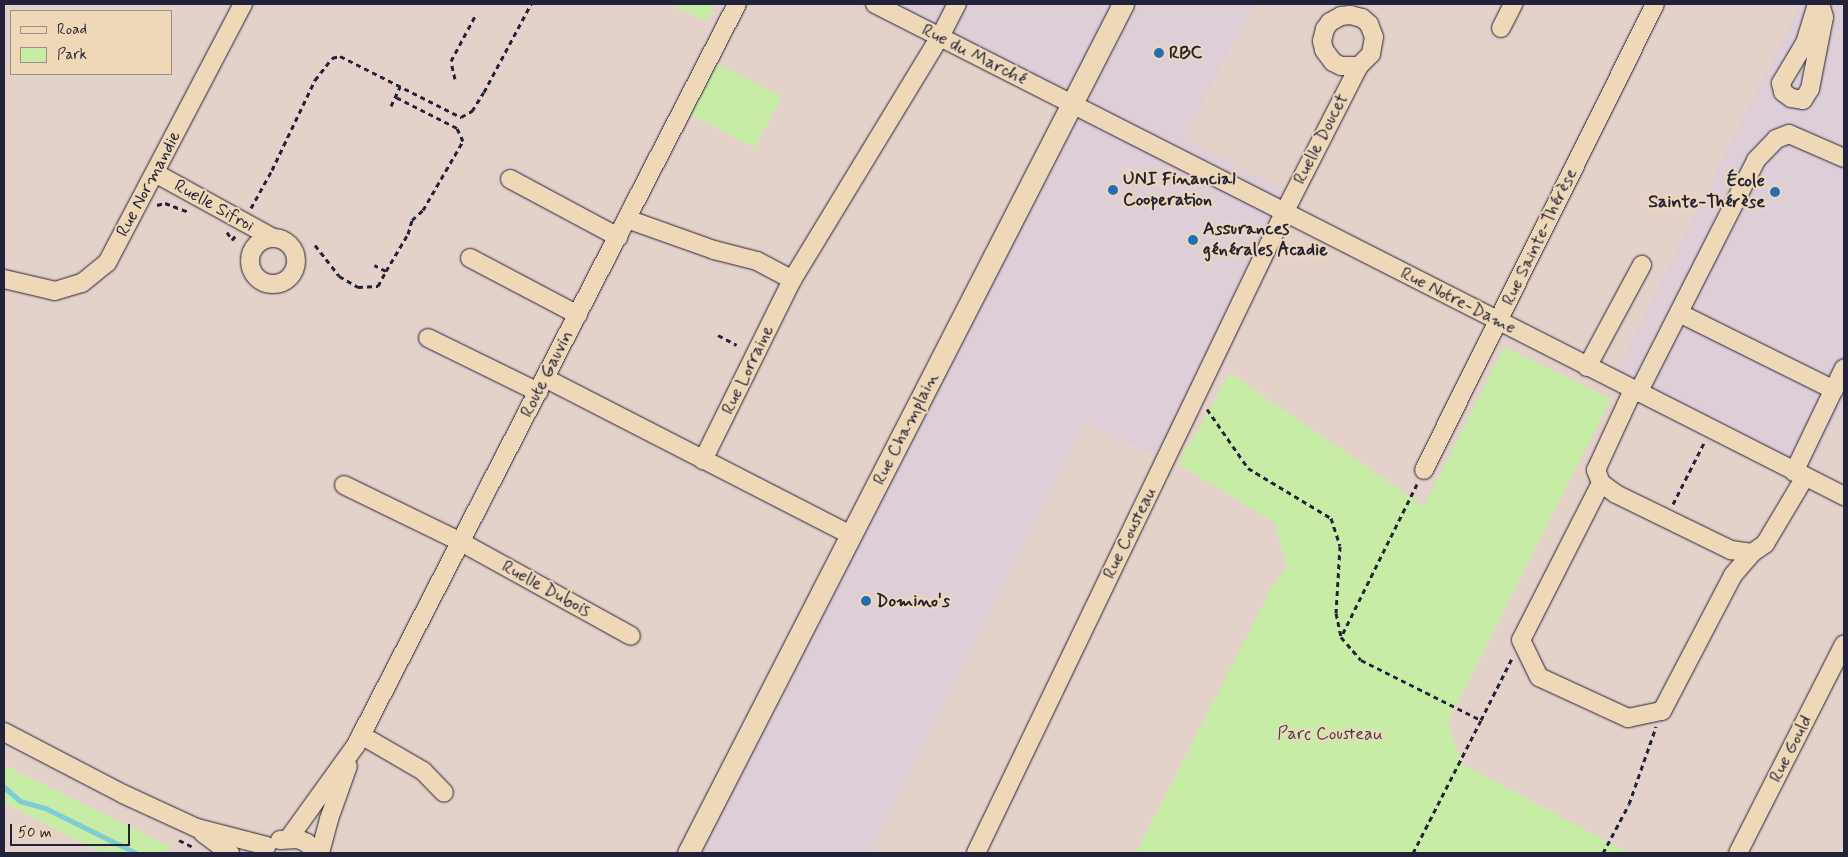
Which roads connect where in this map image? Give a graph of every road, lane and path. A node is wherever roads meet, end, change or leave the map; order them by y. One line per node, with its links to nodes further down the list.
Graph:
1 (243, 4): 19 (street, Rue Normandie)
2 (532, 4): 14 (path)
3 (737, 4): 23 (street, Route Gauvin)
4 (875, 4): 11 (street, Rue du Marché)
5 (957, 4): 11 (street, Rue Lorraine)
6 (1123, 4): 17 (main road, Rue Champlain)
7 (1513, 4): 10 (street)
8 (1655, 4): 35 (street, Rue Sainte-Thérèse)
9 (475, 16): 13 (path)
10 (1500, 28)
11 (940, 37): 17 (street, Rue du Marché); 32 (street, Rue Lorraine)
12 (1359, 66): 22 (street, Ruelle Doucet)
13 (455, 80)
14 (400, 87): 15 (path); 21 (path)
15 (396, 97): 16 (path); 30 (path)
16 (391, 106)
17 (1072, 106): 22 (street, Rue Notre-Dame); 53 (main road, Rue Champlain)
18 (1844, 158): 33 (street)
19 (155, 173): 25 (street, Ruelle Sifroi); 31 (street, Rue Normandie)
20 (510, 178): 24 (street)
21 (251, 207)
22 (1284, 213): 35 (street, Rue Notre-Dame); 73 (street, Rue Cousteau)
23 (627, 219): 24 (street, Route Gauvin); 32 (street)
24 (618, 237): 34 (street, Route Gauvin)
25 (273, 238)
26 (315, 245): 30 (path)
27 (470, 258): 34 (street)
28 (374, 265): 30 (path)
29 (1642, 265): 39 (street)
30 (386, 271)
31 (4, 279)
32 (792, 280): 46 (street, Rue Lorraine)
33 (1679, 312): 42 (street); 43 (street)
34 (578, 315): 41 (street, Route Gauvin)
35 (1497, 321): 39 (street, Rue Notre-Dame); 47 (street, Rue Sainte-Thérèse)
36 (718, 335): 38 (path)
37 (428, 338): 41 (street)
38 (737, 345)
39 (1587, 367): 43 (street, Rue Notre-Dame)
40 (1844, 368): 42 (street)
41 (541, 385): 46 (street); 54 (street, Route Gauvin)
42 (1834, 390): 48 (street)
43 (1636, 392): 45 (street, Rue Notre-Dame); 49 (street)
44 (1202, 401): 57 (path)
45 (1711, 430): 48 (street, Rue Notre-Dame); 52 (path)
46 (703, 460): 53 (street)
47 (1424, 470): 57 (path)
48 (1799, 475): 51 (street, Rue Notre-Dame); 55 (street)
49 (1601, 483): 52 (street); 58 (street)
50 (344, 485): 54 (street, Ruelle Dubois)
51 (1844, 496)
52 (1666, 519): 55 (street)
53 (851, 535): 66 (main road, Rue Champlain)
54 (461, 542): 56 (street, Ruelle Dubois); 63 (street, Route Gauvin)
55 (1752, 553): 60 (street)
56 (631, 636)
57 (1341, 637): 61 (path)
58 (1521, 640): 60 (street); 61 (path)
59 (1844, 644): 76 (street, Rue Gould)
60 (1662, 710): 75 (path)
61 (1481, 720): 74 (path)
62 (4, 732): 65 (street)
63 (359, 740): 64 (street); 67 (street, Route Gauvin); 70 (street, Route Gauvin)
64 (444, 793)
65 (197, 828): 68 (street); 69 (street)
66 (698, 834): 71 (main road); 72 (main road, Rue Champlain)
67 (289, 838): 68 (street); 70 (street)
68 (264, 850)
69 (230, 853)
70 (318, 853)
71 (679, 853)
72 (688, 853)
73 (976, 853)
74 (1413, 853)
75 (1603, 853)
76 (1738, 853)

